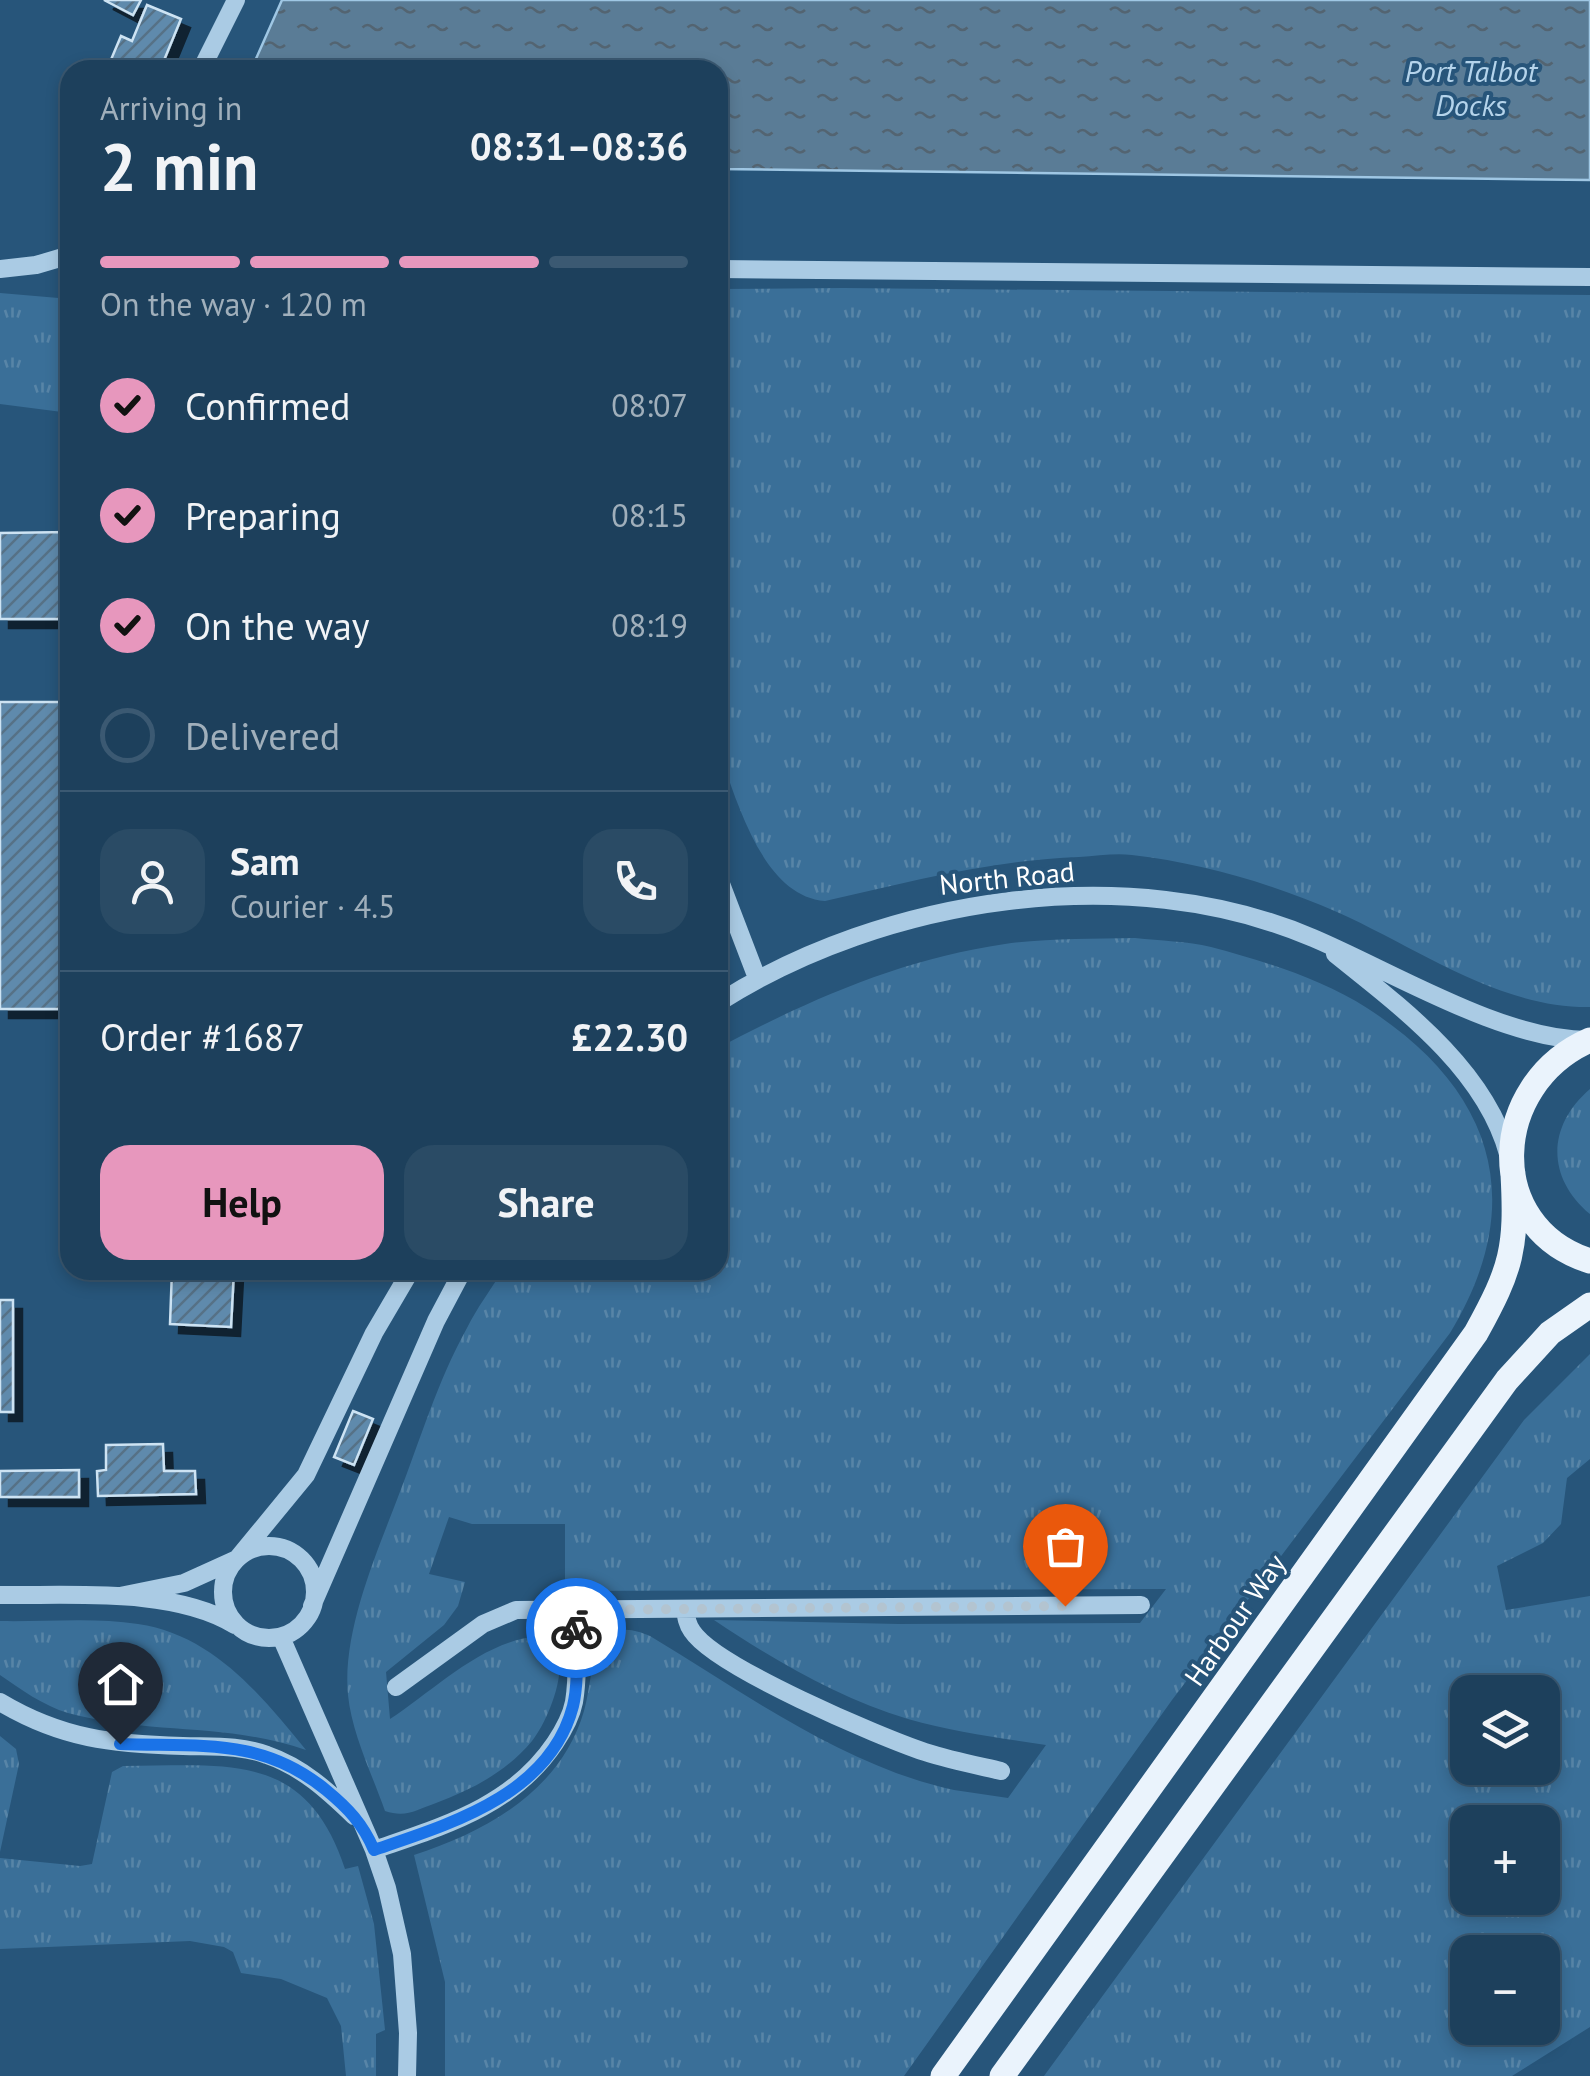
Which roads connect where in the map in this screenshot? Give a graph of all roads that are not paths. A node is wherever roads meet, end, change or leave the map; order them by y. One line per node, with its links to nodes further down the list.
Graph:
1 (236, 0): 2 (lane)
2 (206, 60)
3 (60, 258): 4 (lane)
4 (0, 270)
5 (728, 270): 6 (lane)
6 (1590, 277)
7 (728, 902): 9 (lane)
8 (1315, 938): 9 (lane, North Road); 11 (lane, North Road); 12 (lane)
9 (757, 978): 10 (lane, North Road)
10 (728, 997)
11 (1589, 1040): 12 (main road, Harbour Way)
12 (1513, 1174): 13 (main road); 32 (main road, Harbour Way)
13 (1590, 1261)
14 (406, 1280): 17 (lane)
15 (458, 1280): 21 (lane)
16 (1590, 1305): 33 (main road)
17 (237, 1558): 19 (lane); 21 (lane); 24 (lane)
18 (0, 1594): 19 (lane)
19 (120, 1596): 24 (lane)
20 (1141, 1605): 22 (lane)
21 (312, 1606): 25 (lane)
22 (685, 1609): 23 (lane); 28 (lane)
23 (576, 1610): 26 (lane); 30 (lane)
24 (249, 1634): 25 (lane)
25 (282, 1637): 29 (lane)
26 (396, 1687)
27 (0, 1702): 29 (lane)
28 (1001, 1771)
29 (362, 1824): 30 (lane)
30 (374, 1850): 31 (lane)
31 (407, 2076)
32 (943, 2076)
33 (1002, 2076)

